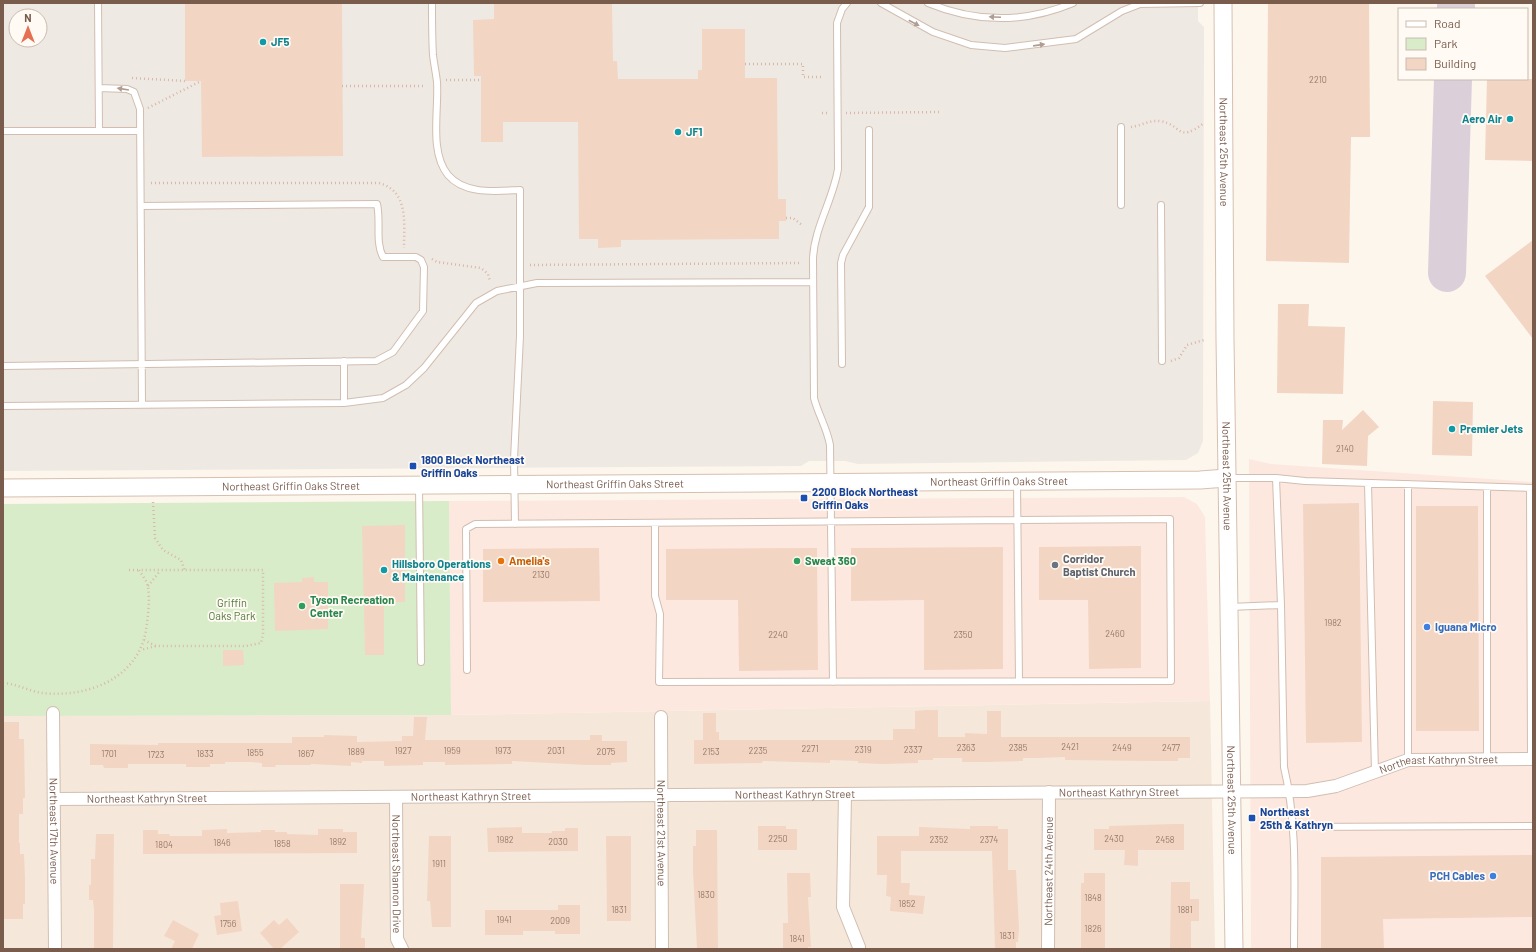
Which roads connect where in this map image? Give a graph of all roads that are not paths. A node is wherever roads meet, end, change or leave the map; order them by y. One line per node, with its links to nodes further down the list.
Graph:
1 (98, 3): 9 (lane)
2 (432, 3): 19 (lane)
3 (847, 3): 18 (lane)
4 (881, 3): 7 (lane, one-way to 7)
5 (928, 3): 6 (lane, one-way to 5)
6 (1073, 3)
7 (1200, 3)
8 (1223, 3): 28 (street, Northeast 25th Avenue)
9 (99, 88): 13 (lane); 14 (lane, one-way to 9)
10 (1120, 127): 15 (lane)
11 (869, 130): 23 (lane)
12 (3, 131): 13 (lane)
13 (99, 131): 14 (lane)
14 (140, 131): 17 (lane)
15 (1121, 205)
16 (1161, 205): 21 (lane)
17 (141, 206): 20 (lane); 22 (lane)
18 (813, 282): 19 (lane); 31 (lane)
19 (520, 285): 25 (lane); 33 (lane)
20 (344, 361): 22 (lane); 25 (lane)
21 (1162, 361)
22 (142, 364): 24 (lane); 26 (lane)
23 (842, 364)
24 (3, 366)
25 (344, 403): 26 (lane)
26 (142, 404): 27 (lane)
27 (3, 406)
28 (1227, 478): 29 (lane); 30 (street, Northeast Griffin Oaks Street); 47 (street, Northeast 25th Avenue)
29 (1276, 478): 32 (lane); 46 (lane)
30 (1016, 481): 31 (street, Northeast Griffin Oaks Street); 39 (lane)
31 (830, 483): 33 (street, Northeast Griffin Oaks Street); 40 (lane)
32 (1368, 483): 34 (lane); 57 (lane)
33 (514, 484): 35 (street, Northeast Griffin Oaks Street); 43 (lane)
34 (1408, 484): 36 (lane); 55 (lane)
35 (419, 485): 37 (street, Northeast Griffin Oaks Street); 48 (lane)
36 (1487, 487): 38 (lane); 54 (lane)
37 (3, 488)
38 (1531, 488): 42 (lane)
39 (1017, 521): 40 (lane); 50 (lane); 50 (lane)
40 (832, 522): 41 (lane); 51 (lane)
41 (655, 523): 43 (lane); 51 (lane)
42 (1531, 523): 44 (lane)
43 (515, 524): 49 (lane)
44 (1531, 561): 45 (lane)
45 (1532, 602): 56 (lane)
46 (1282, 605): 47 (lane); 58 (lane)
47 (1229, 607): 60 (street, Northeast 25th Avenue)
48 (421, 662)
49 (467, 670)
50 (1019, 681): 51 (lane)
51 (833, 682)
52 (53, 713): 64 (street, Northeast 17th Avenue)
53 (661, 717): 62 (street, Northeast 21st Avenue)
54 (1487, 759): 55 (street, Northeast Kathryn Street); 56 (street, Northeast Kathryn Street)
55 (1408, 760): 57 (street, Northeast Kathryn Street)
56 (1532, 760)
57 (1375, 772): 58 (street, Northeast Kathryn Street)
58 (1290, 791): 60 (street, Northeast Kathryn Street); 66 (lane)
59 (1049, 792): 60 (street, Northeast Kathryn Street); 61 (street, Northeast Kathryn Street); 71 (street, Northeast 24th Avenue)
60 (1232, 792): 72 (street, Northeast 25th Avenue)
61 (845, 794): 62 (street, Northeast Kathryn Street); 67 (street)
62 (662, 795): 63 (street, Northeast Kathryn Street); 70 (street, Northeast 21st Avenue)
63 (396, 797): 64 (street, Northeast Kathryn Street); 69 (street, Northeast Shannon Drive)
64 (54, 799): 68 (street, Northeast 17th Avenue)
65 (1533, 826): 66 (lane)
66 (1294, 827): 73 (lane)
67 (859, 947)
68 (55, 949)
69 (402, 949)
70 (662, 949)
71 (1048, 949)
72 (1234, 949)
73 (1294, 949)

